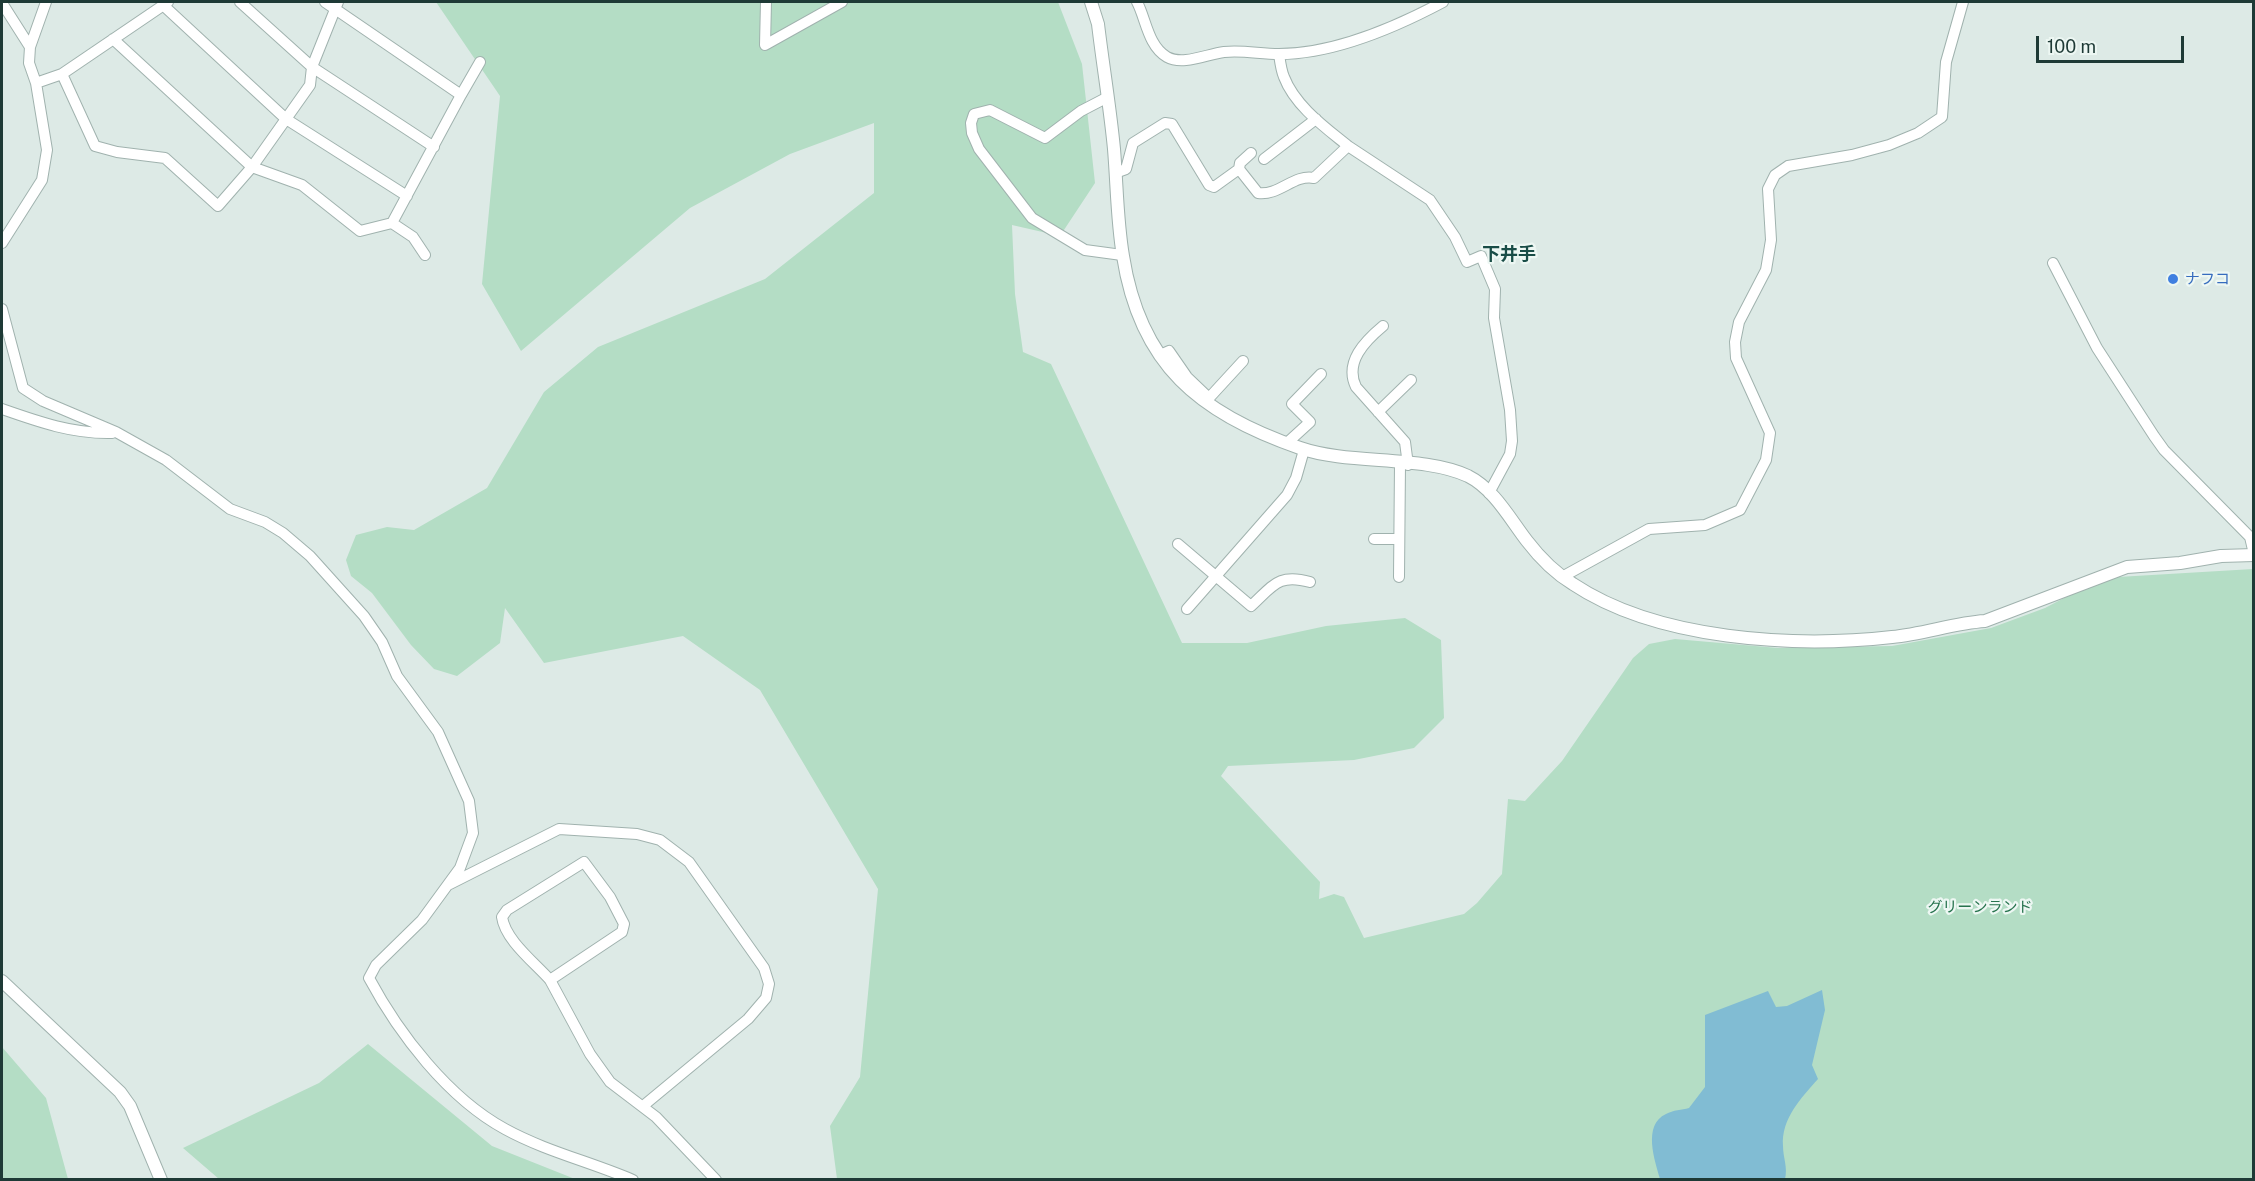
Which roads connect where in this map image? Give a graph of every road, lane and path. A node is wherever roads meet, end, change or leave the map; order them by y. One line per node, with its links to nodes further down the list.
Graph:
1 (46, 2): 13 (street)
2 (240, 2): 16 (street)
3 (766, 2): 4 (street)
4 (842, 2)
5 (1091, 2): 20 (street)
6 (1137, 2): 14 (street)
7 (1443, 2): 14 (street)
8 (1963, 2): 55 (street)
9 (2, 3): 13 (street)
10 (166, 4): 12 (street); 21 (street)
11 (332, 4): 16 (street); 19 (street)
12 (113, 39): 17 (street); 27 (street)
13 (30, 47): 18 (street)
14 (1278, 54): 22 (street)
15 (480, 62): 19 (street)
16 (312, 67): 21 (street); 24 (street)
17 (62, 74): 18 (street); 27 (street)
18 (36, 83): 32 (street)
19 (461, 95): 24 (street)
20 (1107, 98): 29 (street); 34 (street)
21 (286, 119): 27 (street); 30 (street)
22 (1316, 119): 23 (street); 26 (street)
23 (1348, 146): 28 (street); 48 (street)
24 (434, 147): 30 (street)
25 (1251, 153): 28 (street)
26 (1264, 159)
27 (252, 167): 31 (street)
28 (1239, 169): 29 (street)
29 (1115, 173): 34 (street)
30 (407, 196): 31 (street)
31 (392, 223): 33 (street)
32 (2, 243)
33 (425, 255)
34 (1122, 255): 38 (street)
35 (2053, 263): 52 (street)
36 (2, 309): 44 (street)
37 (1383, 326): 43 (street)
38 (1160, 355): 39 (street); 45 (street)
39 (1243, 361)
40 (1321, 374): 45 (street)
41 (1411, 380): 43 (street)
42 (2, 409): 44 (street)
43 (1378, 412): 47 (street)
44 (116, 432): 58 (street)
45 (1287, 443): 46 (street)
46 (1304, 450): 47 (street); 53 (street)
47 (1404, 464): 48 (street); 50 (street)
48 (1489, 493): 55 (street)
49 (1374, 539): 50 (street)
50 (1399, 539): 54 (street)
51 (1178, 544): 53 (street)
52 (2253, 555): 55 (street)
53 (1216, 575): 56 (street); 57 (street)
54 (1399, 577)
55 (1562, 577)
56 (1310, 582)
57 (1187, 609)
58 (447, 885): 61 (street); 63 (street)
59 (550, 980): 59 (street); 61 (street)
60 (2, 981): 62 (street)
61 (643, 1106): 64 (street)
62 (161, 1179)
63 (633, 1179)
64 (716, 1179)

